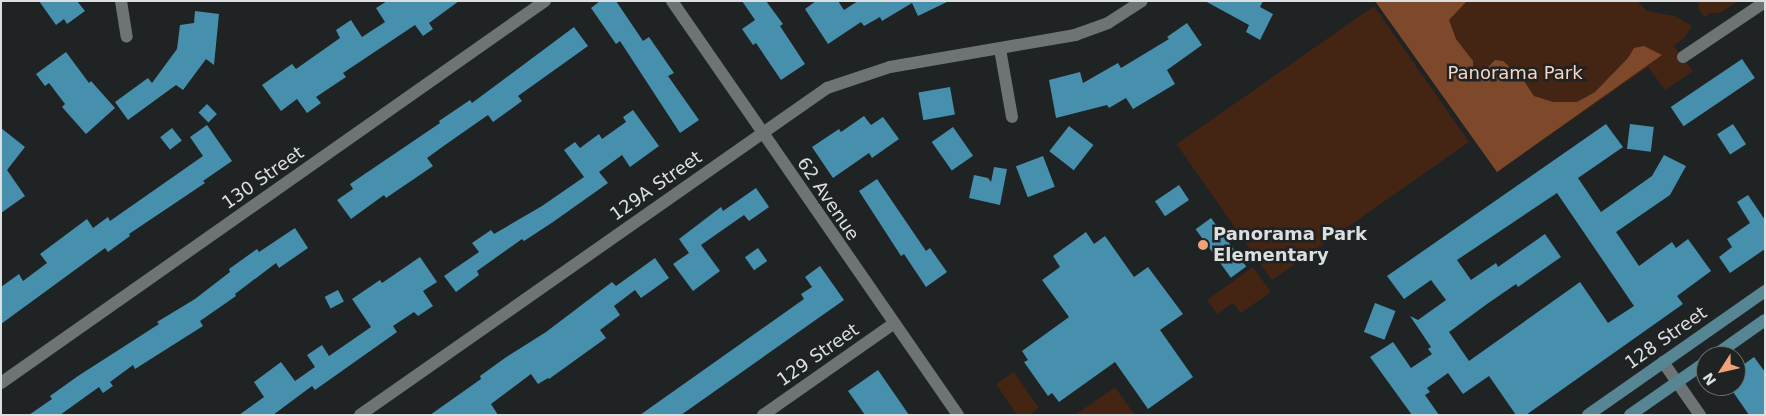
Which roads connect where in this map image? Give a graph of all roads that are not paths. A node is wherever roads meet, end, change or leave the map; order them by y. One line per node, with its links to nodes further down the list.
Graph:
1 (121, 1): 6 (street)
2 (545, 1): 17 (street, 130 Street)
3 (672, 1): 10 (street, 62 Avenue)
4 (1142, 1): 7 (street, 129A Street)
5 (1765, 2): 8 (street)
6 (127, 37)
7 (1000, 49): 9 (street); 10 (street, 129A Street)
8 (1683, 57)
9 (1012, 118)
10 (762, 133): 13 (street, 62 Avenue); 19 (street, 129A Street)
11 (1765, 291): 15 (main road, 128 Street)
12 (1765, 320): 14 (main road)
13 (893, 324): 20 (street, 129 Street); 21 (street, 62 Avenue)
14 (1728, 346)
15 (1663, 362): 18 (street); 22 (main road, 128 Street)
16 (1696, 369): 18 (main road)
17 (1, 382)
18 (1677, 382): 23 (main road); 24 (street)
19 (360, 415)
20 (763, 415)
21 (958, 415)
22 (1588, 415)
23 (1630, 415)
24 (1700, 415)

